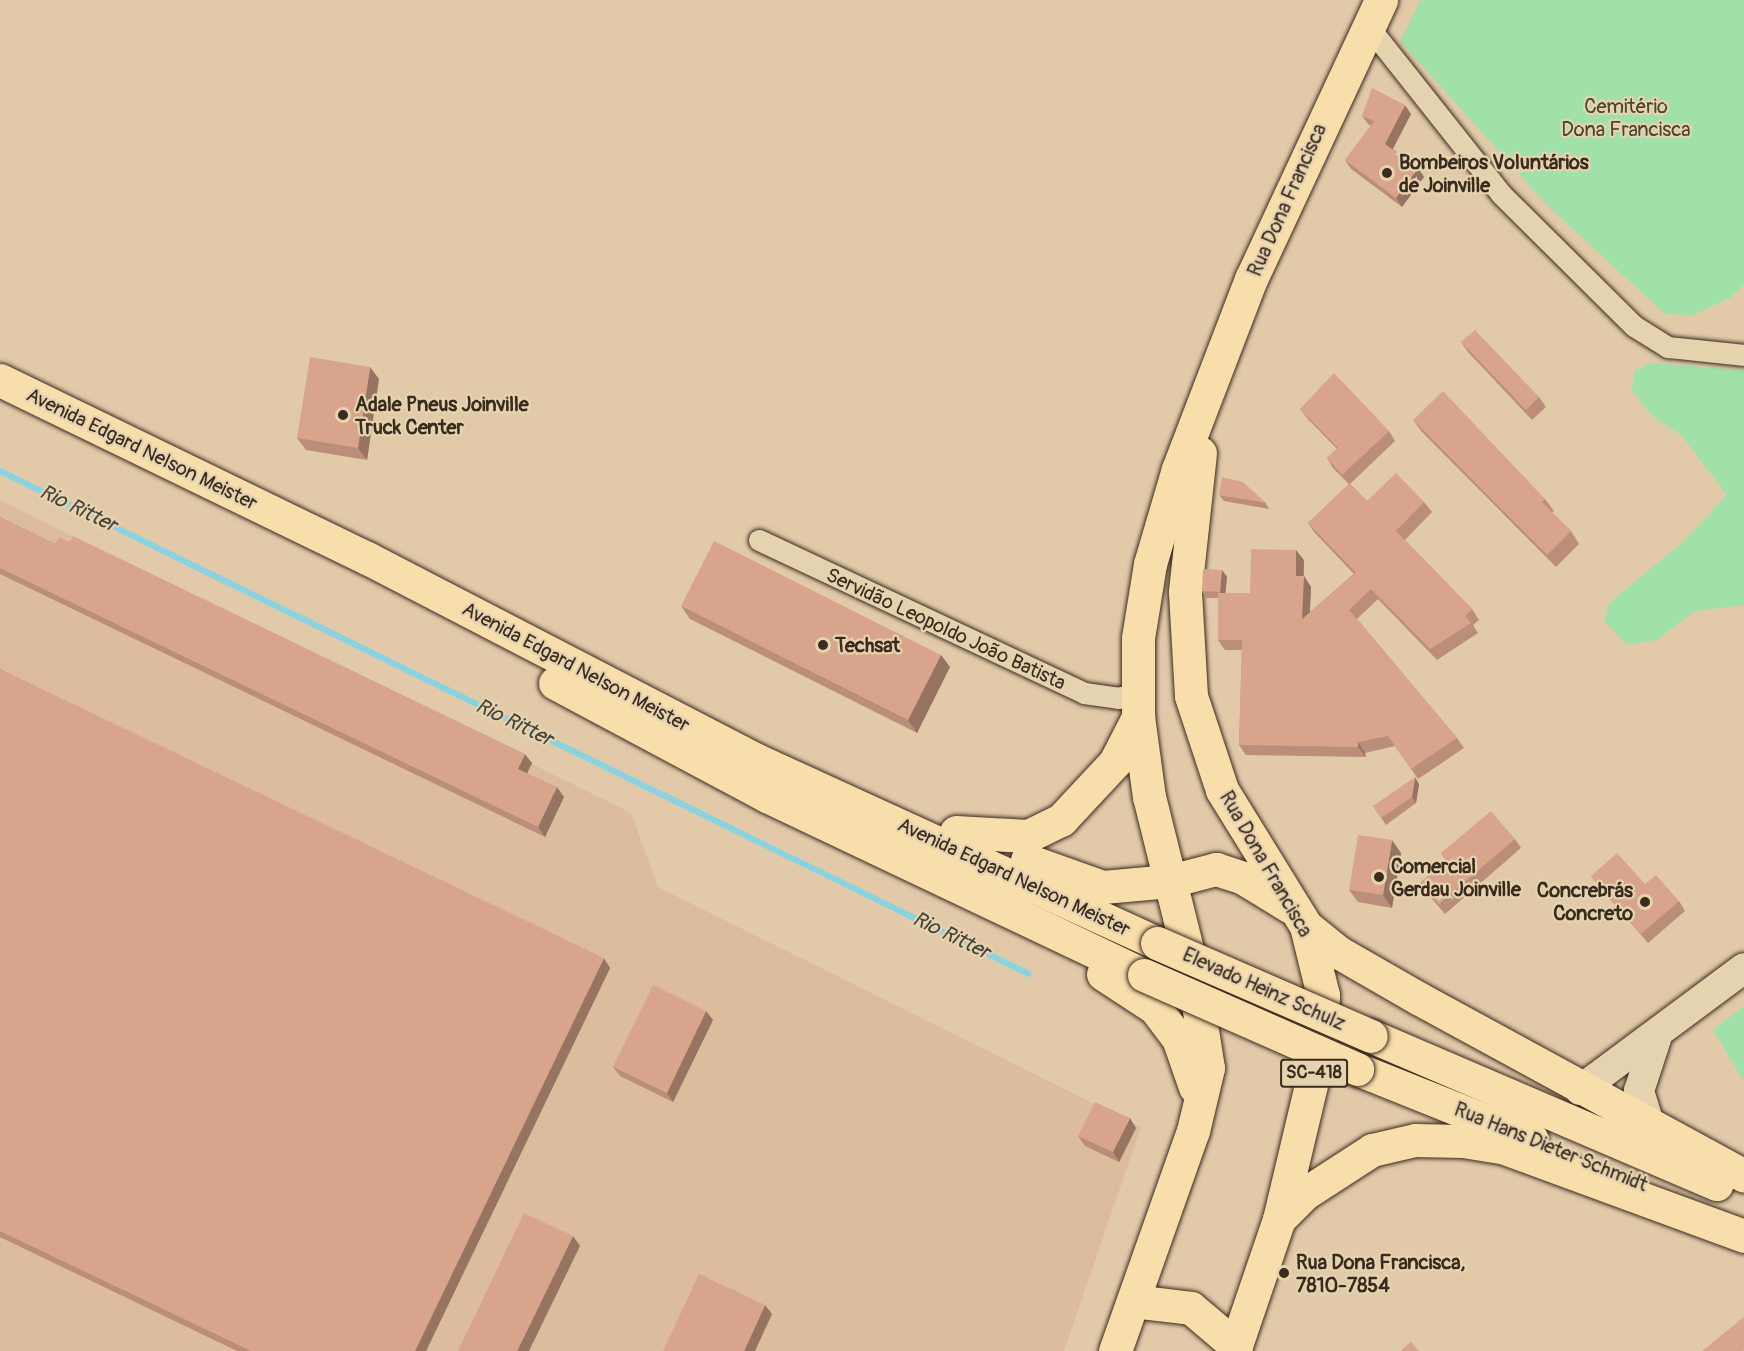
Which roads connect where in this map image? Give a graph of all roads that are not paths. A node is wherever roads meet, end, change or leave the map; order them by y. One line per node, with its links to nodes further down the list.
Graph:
1 (1374, 13): 2 (street); 5 (main road, Rua Dona Francisca)
2 (1744, 355)
3 (0, 380): 7 (main road, Avenida Edgard Nelson Meister)
4 (0, 402): 8 (main road, Avenida Edgard Nelson Meister)
5 (1206, 406): 9 (main road, Rua Dona Francisca); 10 (main road, Rua Dona Francisca)
6 (759, 540): 10 (street, Servidão Leopoldo João Batista)
7 (462, 608): 11 (main road); 14 (main road, Avenida Edgard Nelson Meister)
8 (565, 689): 16 (main road, Avenida Edgard Nelson Meister); 21 (main road)
9 (1191, 696): 10 (main road); 13 (main road, Rua Dona Francisca)
10 (1138, 705): 11 (main road); 12 (main road, Rua Dona Francisca)
11 (956, 832): 12 (main road)
12 (1170, 881): 13 (main road); 21 (main road, Rua Dona Francisca)
13 (1300, 918): 20 (main road); 25 (main road, Rua Dona Francisca / SC-418)
14 (1157, 943): 17 (main road, Elevado Heinz Schulz, bridge)
15 (1744, 968): 18 (main road)
16 (1144, 975): 19 (main road, Elevado Heinz Schulz, bridge)
17 (1371, 1036): 24 (main road, Rua Hans Dieter Schmidt)
18 (1656, 1038): 20 (main road); 22 (main road)
19 (1357, 1069): 26 (main road, Rua Hans Dieter Schmidt)
20 (1580, 1090): 22 (main road)
21 (1198, 1112): 28 (main road, Rua Dona Francisca)
22 (1650, 1127): 23 (main road)
23 (1744, 1176)
24 (1744, 1194)
25 (1279, 1219): 27 (main road); 29 (main road, Rua Dona Francisca / SC-418)
26 (1744, 1228)
27 (1744, 1236)
28 (1132, 1300): 29 (main road); 30 (main road, Rua Dona Francisca)
29 (1235, 1348)
30 (1115, 1351)

